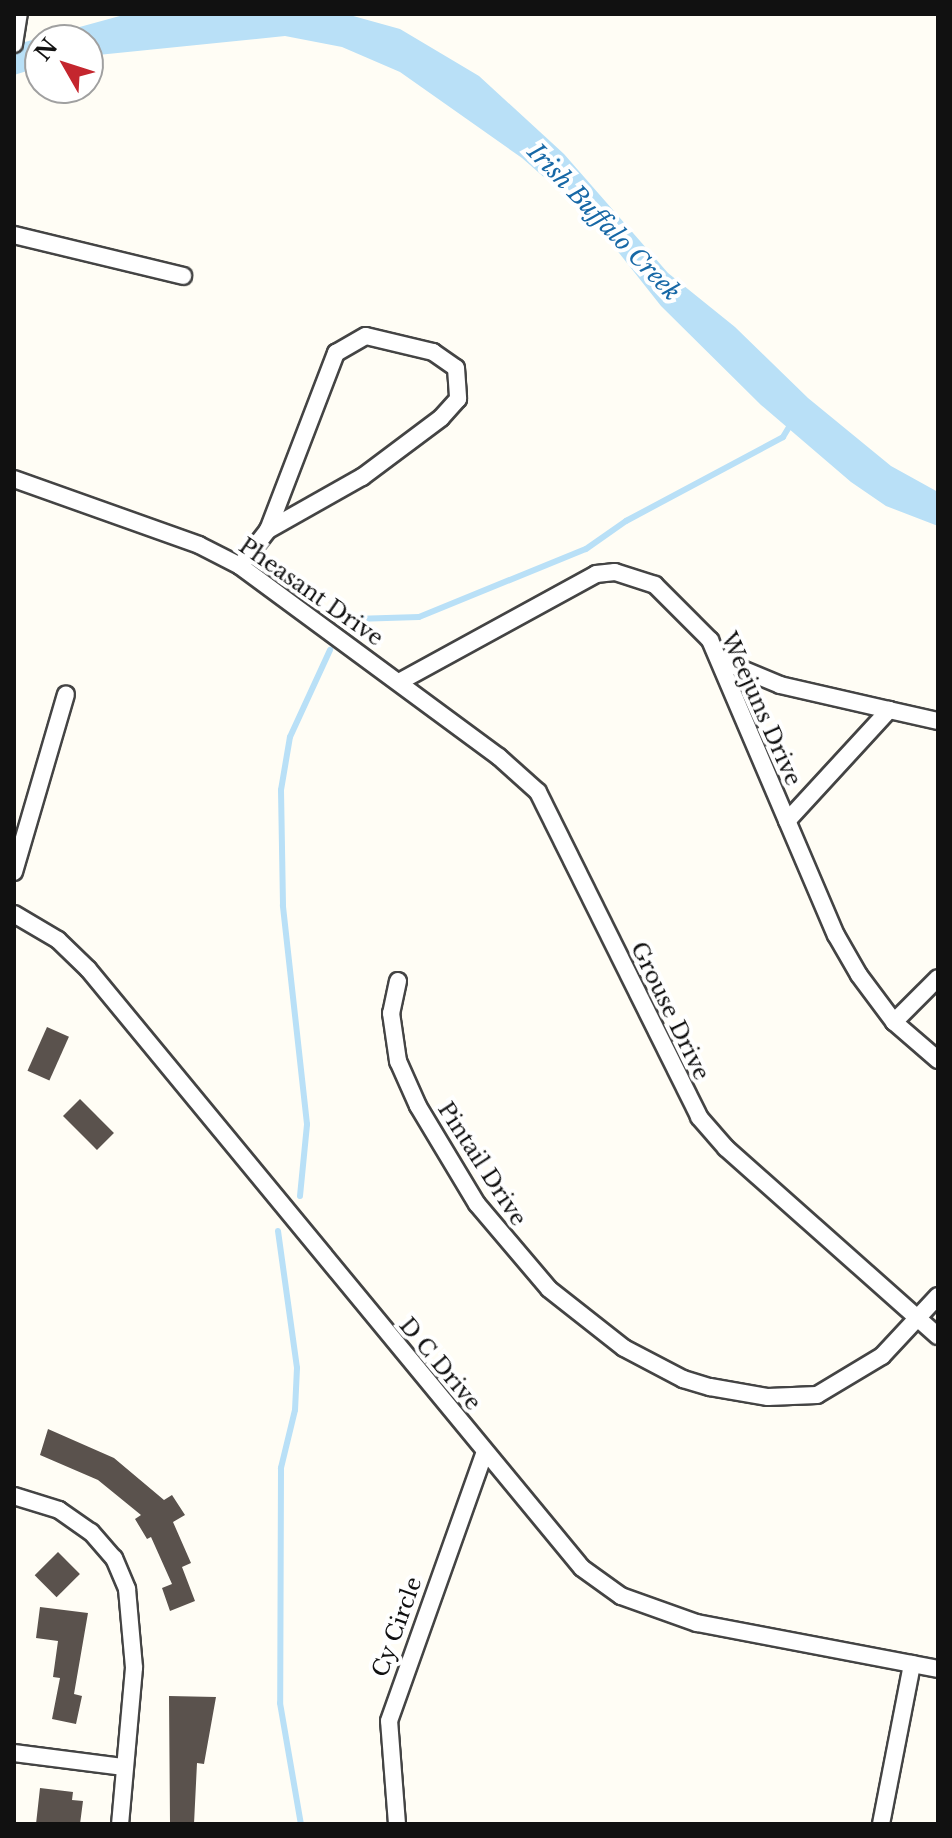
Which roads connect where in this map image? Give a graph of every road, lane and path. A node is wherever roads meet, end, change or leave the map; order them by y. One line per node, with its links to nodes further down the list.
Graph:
1 (19, 14): 2 (street)
2 (14, 44)
3 (14, 235): 4 (street)
4 (183, 276)
5 (14, 479): 7 (street, Pheasant Drive)
6 (268, 530): 6 (street); 7 (street)
7 (240, 566): 9 (street, Pheasant Drive)
8 (720, 660): 9 (street, Weejuns Drive); 11 (street); 13 (street, Weejuns Drive)
9 (399, 682): 21 (street, Grouse Drive)
10 (66, 694): 14 (street)
11 (889, 710): 12 (street); 13 (street)
12 (938, 721)
13 (787, 821): 18 (street, Weejuns Drive)
14 (14, 872)
15 (14, 914): 23 (street, D C Drive)
16 (938, 978): 18 (street)
17 (398, 981): 21 (street, Pintail Drive)
18 (894, 1022): 19 (street, Weejuns Drive)
19 (938, 1060)
20 (938, 1296): 21 (street, Pintail Drive)
21 (916, 1318): 22 (street, Grouse Drive)
22 (938, 1336)
23 (485, 1452): 25 (street, D C Drive); 30 (street, Cy Circle)
24 (14, 1496): 28 (street)
25 (912, 1664): 26 (street, D C Drive); 31 (street)
26 (938, 1669)
27 (14, 1753): 28 (street)
28 (124, 1767): 29 (street)
29 (120, 1824)
30 (397, 1824)
31 (881, 1824)

